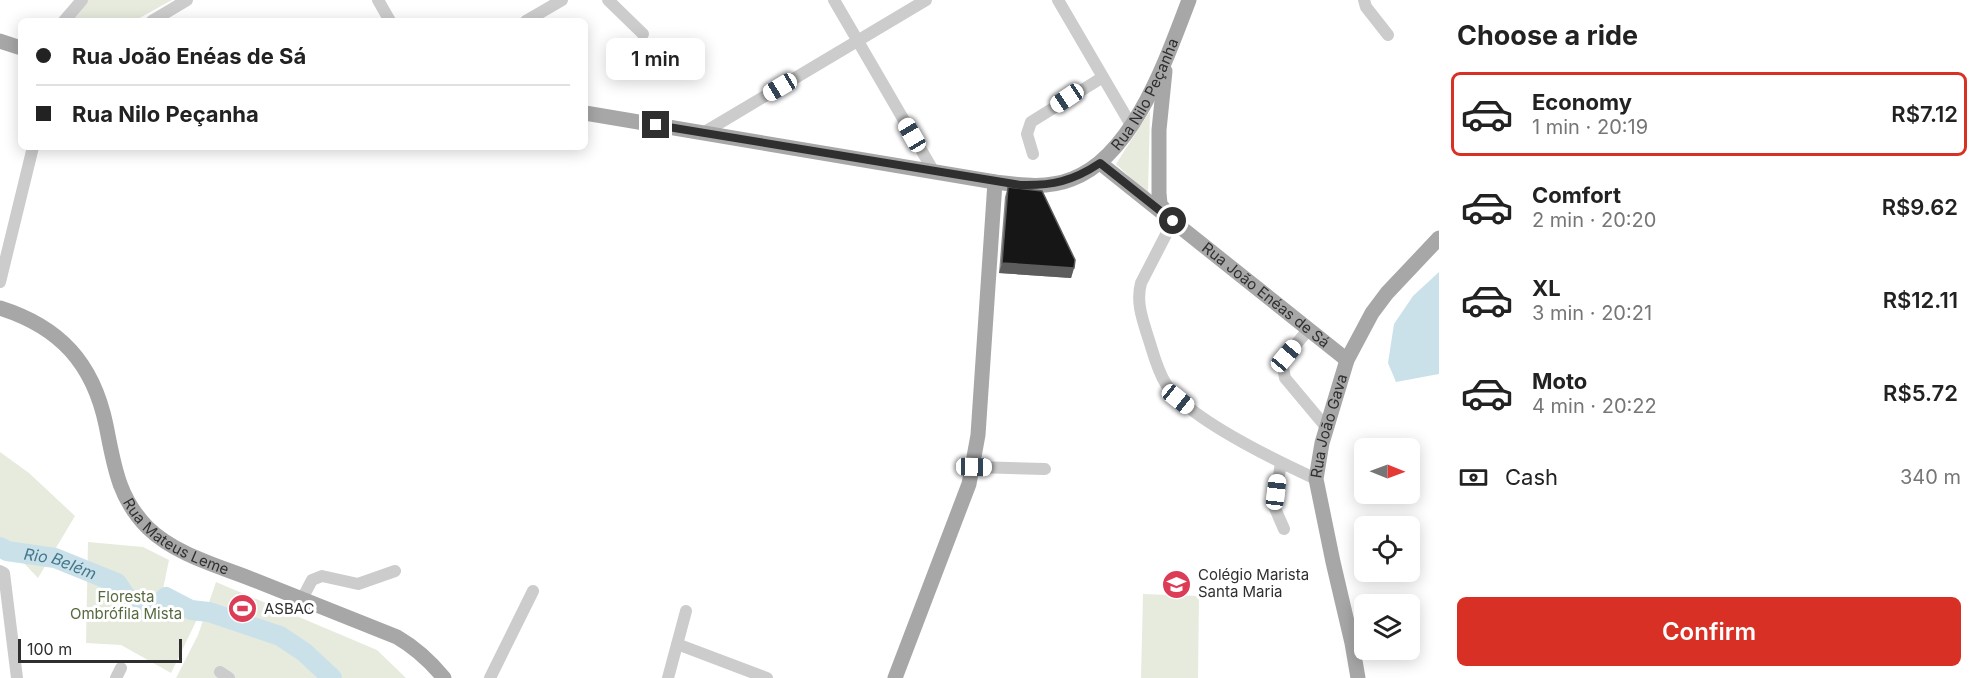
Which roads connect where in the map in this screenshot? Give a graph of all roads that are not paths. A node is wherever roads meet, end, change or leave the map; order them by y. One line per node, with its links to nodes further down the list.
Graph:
1 (82, 0): 11 (street)
2 (187, 0): 12 (street)
3 (378, 0): 13 (street)
4 (562, 0): 14 (street)
5 (608, 0): 15 (street)
6 (834, 0): 18 (street)
7 (926, 0): 18 (street)
8 (1058, 0): 21 (street)
9 (1189, 0): 20 (main road, Rua Nilo Peçanha)
10 (1364, 0): 16 (street)
11 (67, 18)
12 (157, 18)
13 (388, 18)
14 (531, 18)
15 (643, 34)
16 (1388, 35)
17 (0, 41): 19 (main road)
18 (858, 41): 24 (street); 28 (street)
19 (18, 47)
20 (1167, 56): 23 (main road, Rua Nilo Peçanha); 30 (main road)
21 (1102, 77): 23 (street); 26 (street)
22 (588, 114): 24 (main road, Rua Nilo Peçanha)
23 (1131, 125): 27 (main road, Rua Nilo Peçanha)
24 (703, 133): 28 (main road, Rua Nilo Peçanha)
25 (32, 150): 32 (street)
26 (1033, 154)
27 (1100, 163): 29 (main road, Rua Nilo Peçanha); 30 (main road, Rua João Enéas de Sá)
28 (934, 172): 29 (main road, Rua Nilo Peçanha)
29 (994, 182): 38 (main road)
30 (1173, 221): 34 (main road, Rua João Enéas de Sá); 37 (street)
31 (1439, 238): 35 (main road, Rua João Gava)
32 (0, 282)
33 (0, 308): 45 (main road, Rua Mateus Leme)
34 (1309, 329): 35 (main road, Rua João Enéas de Sá); 36 (street)
35 (1347, 360): 36 (main road, Rua João Gava)
36 (1326, 427): 40 (main road, Rua João Gava)
37 (1281, 463): 40 (street); 41 (street)
38 (974, 467): 39 (street); 53 (main road)
39 (1045, 469)
40 (1316, 479): 54 (main road, Rua João Gava)
41 (1284, 530)
42 (395, 571): 45 (street)
43 (2, 572): 48 (street)
44 (533, 591): 50 (street)
45 (302, 599): 49 (main road, Rua Mateus Leme)
46 (686, 611): 47 (street)
47 (677, 644): 51 (street); 52 (street)
48 (17, 678)
49 (444, 678)
50 (490, 678)
51 (668, 678)
52 (767, 678)
53 (896, 678)
54 (1358, 678)

